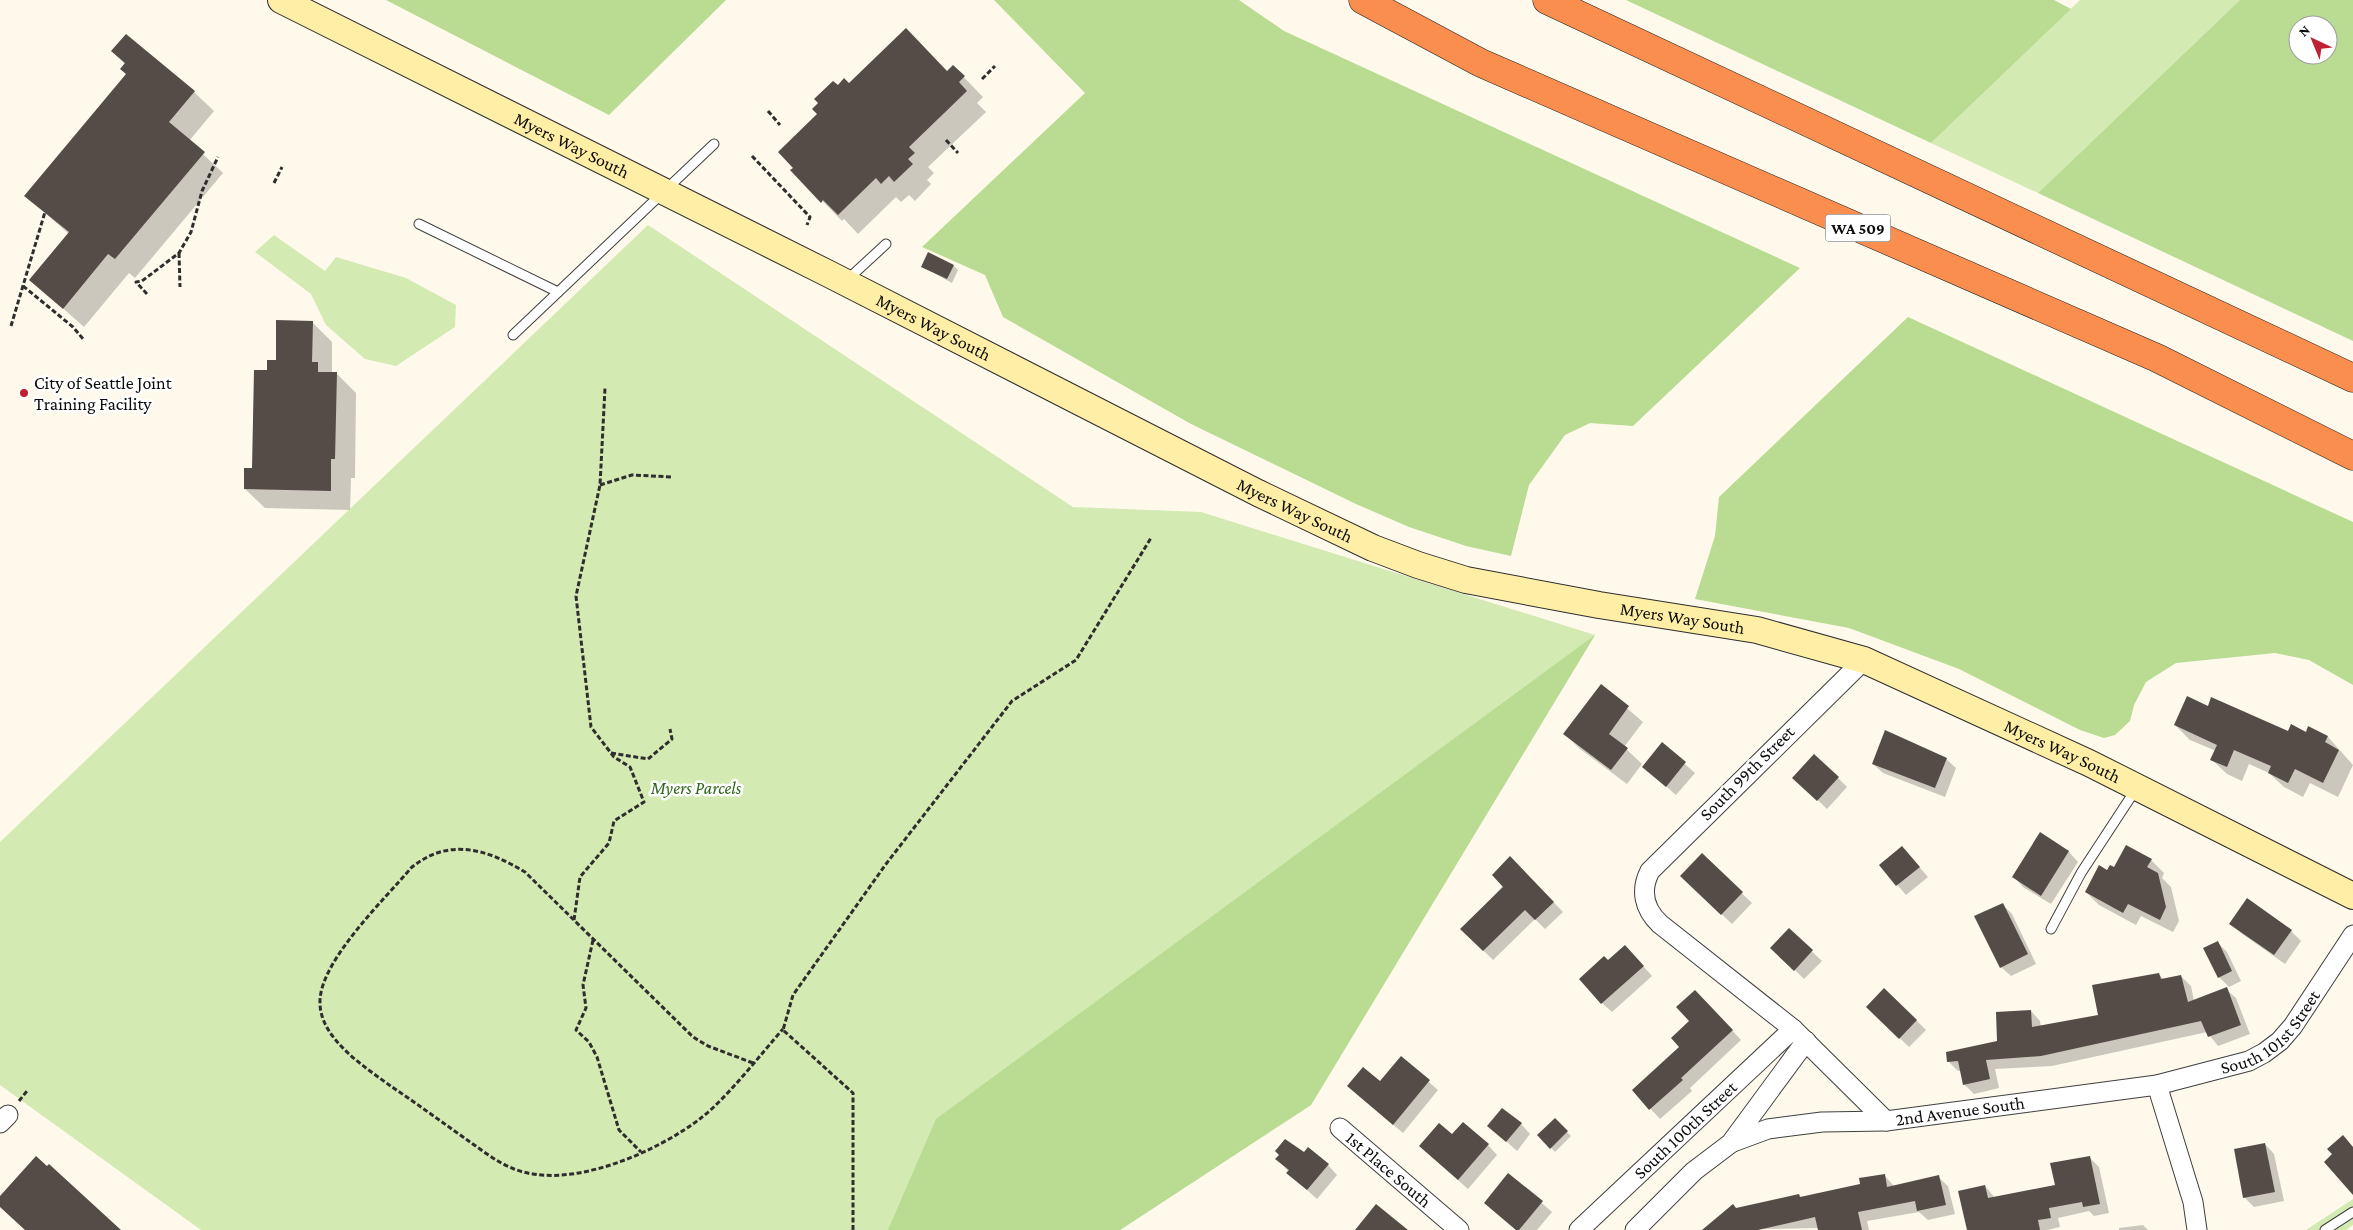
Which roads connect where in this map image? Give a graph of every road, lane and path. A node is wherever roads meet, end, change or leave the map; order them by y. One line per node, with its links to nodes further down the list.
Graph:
1 (281, 0): 15 (main road, Myers Way South)
2 (1363, 0): 31 (highway, WA 509)
3 (1547, 0): 29 (highway)
4 (995, 66): 5 (path)
5 (982, 79)
6 (768, 111): 7 (path)
7 (780, 125)
8 (946, 140): 10 (path)
9 (714, 144): 15 (lane)
10 (958, 153)
11 (752, 156): 18 (path)
12 (218, 157): 20 (path)
13 (282, 167): 14 (path)
14 (274, 183)
15 (665, 192): 21 (main road, Myers Way South); 24 (lane)
16 (45, 212): 22 (path)
17 (418, 224): 24 (lane)
18 (807, 225)
19 (886, 244): 21 (lane)
20 (179, 253): 23 (path); 25 (path)
21 (844, 282): 35 (main road, Myers Way South)
22 (23, 286): 26 (path); 28 (path)
23 (180, 287)
24 (558, 292): 27 (lane)
25 (147, 294)
26 (11, 326)
27 (513, 335)
28 (84, 340)
29 (2353, 378)
30 (605, 388): 33 (path)
31 (2353, 456)
32 (671, 477): 33 (path)
33 (600, 485): 37 (path)
34 (1151, 538): 45 (path)
35 (1864, 660): 38 (main road, Myers Way South); 39 (street, South 99th Street)
36 (670, 729): 37 (path)
37 (611, 753): 41 (path)
38 (2137, 787): 40 (main road, Myers Way South); 42 (lane)
39 (1644, 894): 46 (street, 2nd Avenue South)
40 (2353, 896)
41 (574, 921): 44 (path); 52 (path)
42 (2051, 929)
43 (2353, 935): 48 (street, South 101st Street)
44 (593, 939): 47 (path); 52 (path)
45 (783, 1029): 47 (path); 54 (path)
46 (1800, 1035): 49 (street, 2nd Avenue South); 51 (street, South 100th Street); 56 (street, South 100th Street)
47 (753, 1062): 52 (path)
48 (2157, 1085): 49 (street, 2nd Avenue South); 58 (street)
49 (1886, 1120): 51 (street, South 100th Street)
50 (1340, 1128): 55 (street, 1st Place South)
51 (1730, 1143): 57 (street, South 100th Street)
52 (641, 1152)
53 (2353, 1212): 59 (lane)
54 (853, 1230)
55 (1459, 1230)
56 (1579, 1230)
57 (1635, 1230)
58 (2198, 1230)
59 (2325, 1230)

